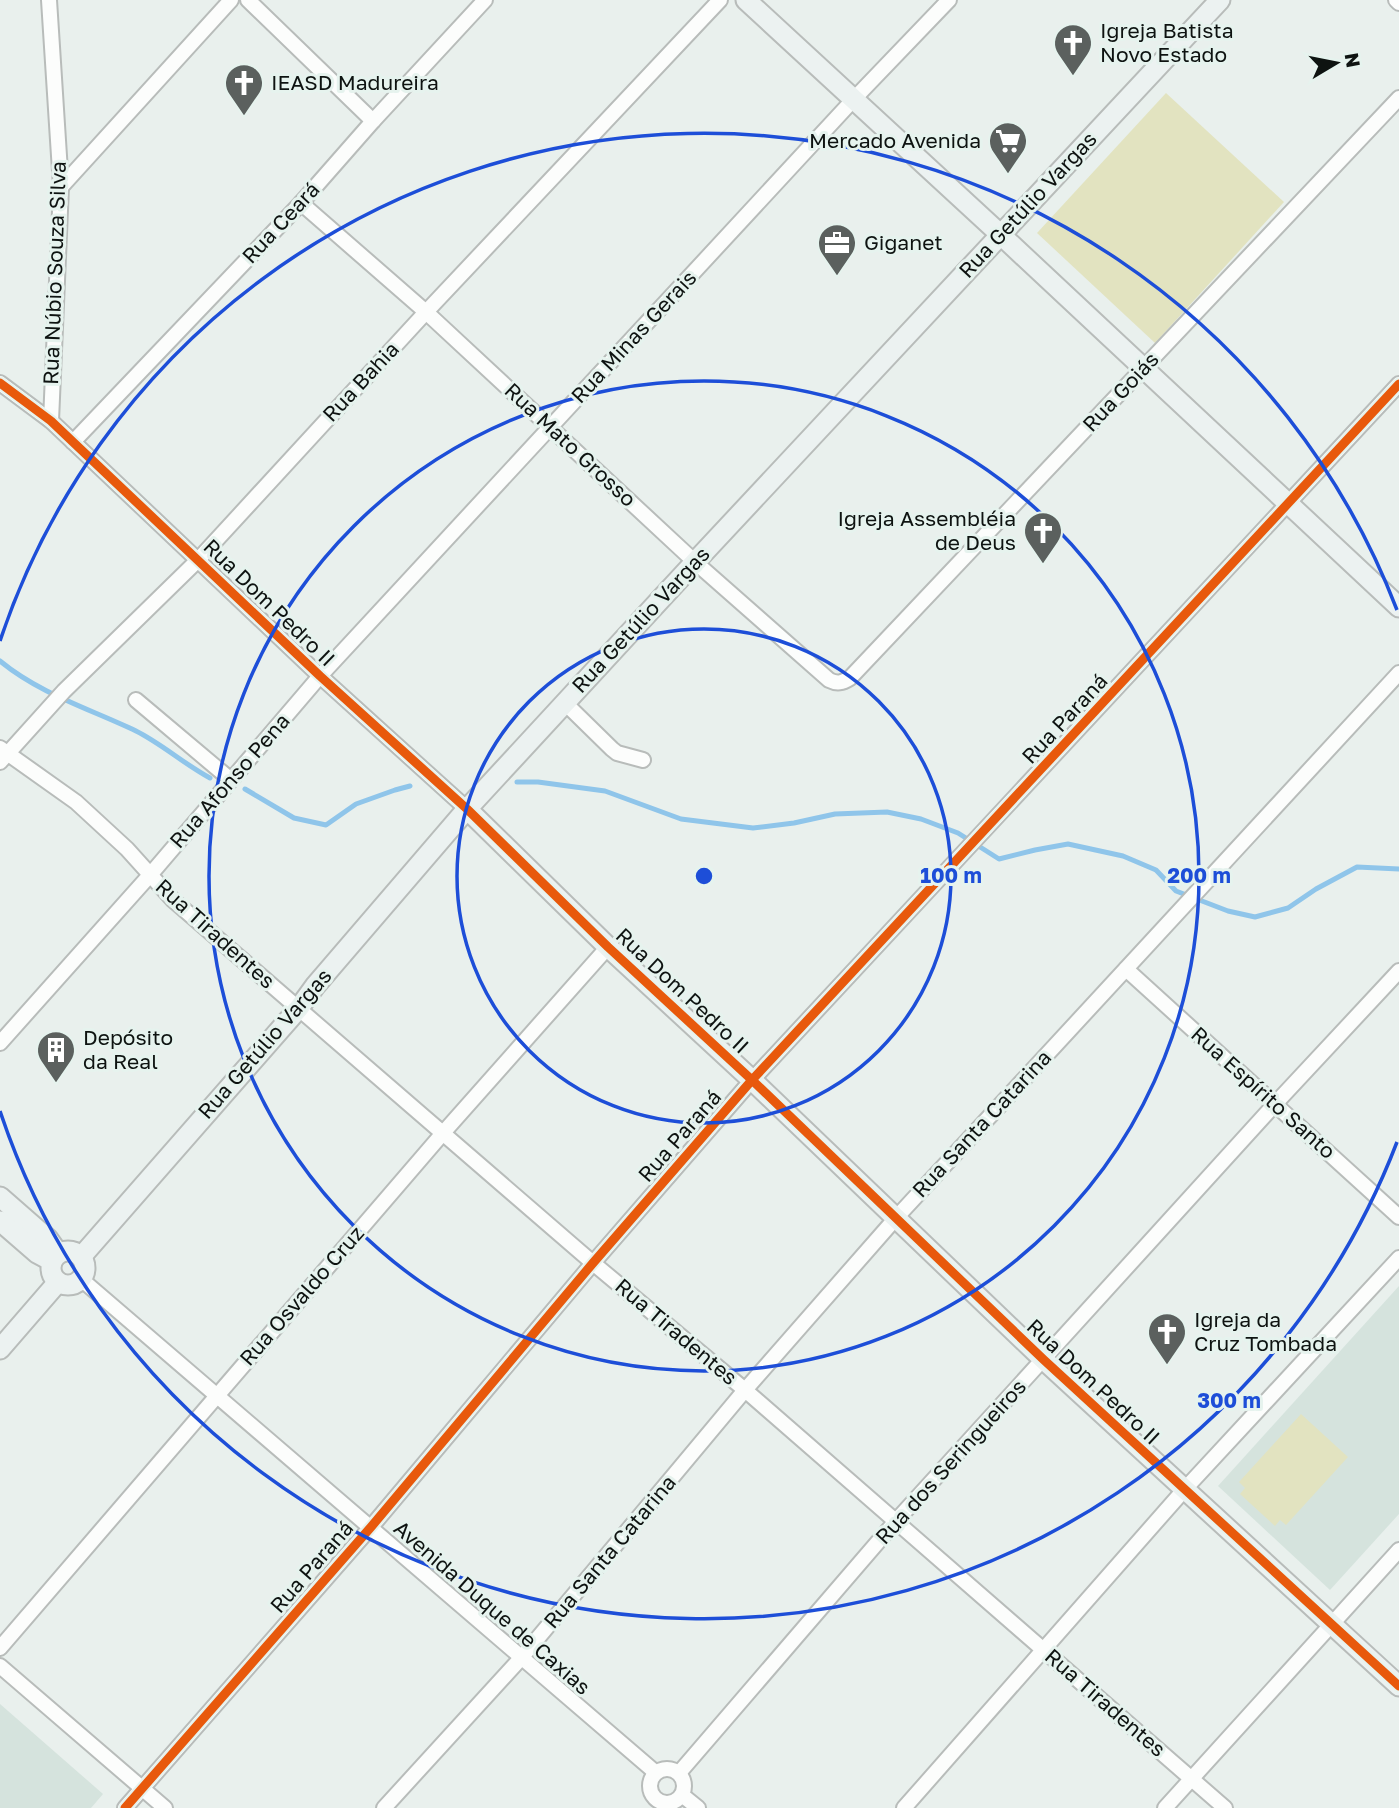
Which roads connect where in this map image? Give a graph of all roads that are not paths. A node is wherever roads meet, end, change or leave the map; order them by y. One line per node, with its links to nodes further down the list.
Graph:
1 (49, 0): 12 (street, Rua Núbio Souza Silva)
2 (231, 0): 12 (street)
3 (248, 0): 11 (street)
4 (485, 0): 11 (street, Rua Ceará)
5 (720, 0): 15 (street, Rua Bahia)
6 (746, 0): 10 (street)
7 (950, 0): 10 (street, Rua Minas Gerais)
8 (1220, 0): 14 (street, Rua Getúlio Vargas)
9 (1399, 98): 16 (street, Rua Goiás)
10 (853, 100): 14 (street); 20 (street, Rua Minas Gerais)
11 (373, 121): 13 (street, Rua Ceará)
12 (61, 187): 19 (street, Rua Núbio Souza Silva)
13 (301, 203): 15 (street, Rua Mato Grosso); 21 (street, Rua Ceará)
14 (1001, 235): 16 (street); 24 (street, Rua Getúlio Vargas)
15 (426, 312): 20 (street, Rua Mato Grosso); 23 (street, Rua Bahia)
16 (1143, 369): 22 (street); 28 (street, Rua Goiás)
17 (0, 383): 19 (street, Rua Dom Pedro II)
18 (1399, 384): 22 (street, Rua Paraná)
19 (51, 421): 21 (street, Rua Dom Pedro II)
20 (550, 427): 24 (street, Rua Mato Grosso); 27 (street, Rua Minas Gerais)
21 (73, 442): 23 (street, Rua Dom Pedro II)
22 (1289, 505): 25 (street); 41 (street, Rua Paraná)
23 (198, 560): 27 (street, Rua Dom Pedro II); 31 (street, Rua Bahia)
24 (695, 562): 28 (street, Rua Mato Grosso); 30 (street, Rua Getúlio Vargas)
25 (1399, 607)
26 (1399, 673): 37 (street, Rua Santa Catarina)
27 (320, 676): 33 (street, Rua Afonso Pena); 34 (street, Rua Dom Pedro II)
28 (841, 683)
29 (136, 700): 33 (street)
30 (565, 703): 32 (street); 34 (street, Rua Getúlio Vargas)
31 (3, 755): 35 (street, Rua Tiradentes)
32 (643, 760)
33 (231, 780): 35 (street, Rua Afonso Pena)
34 (467, 809): 36 (street, Rua Dom Pedro II); 39 (street, Rua Getúlio Vargas)
35 (150, 875): 39 (street, Rua Tiradentes); 40 (street, Rua Afonso Pena)
36 (608, 947): 41 (street, Rua Dom Pedro II); 43 (street, Rua Osvaldo Cruz)
37 (1126, 969): 42 (street, Rua Espírito Santo); 46 (street, Rua Santa Catarina)
38 (1399, 971): 42 (street, Rua dos Seringueiros)
39 (299, 1008): 43 (street, Rua Tiradentes); 48 (street, Rua Getúlio Vargas)
40 (0, 1043)
41 (752, 1080): 46 (street, Rua Dom Pedro II); 51 (street, Rua Paraná)
42 (1275, 1104): 45 (street, Rua Espírito Santo); 55 (street, Rua dos Seringueiros)
43 (443, 1133): 51 (street, Rua Tiradentes); 57 (street, Rua Osvaldo Cruz)
44 (0, 1197): 49 (street)
45 (1399, 1217)
46 (895, 1219): 55 (street, Rua Dom Pedro II); 56 (street, Rua Santa Catarina)
47 (0, 1221): 49 (street)
48 (81, 1256): 49 (street); 52 (street)
49 (55, 1257): 53 (street)
50 (1399, 1258): 58 (street)
51 (593, 1264): 56 (street, Rua Tiradentes); 60 (street, Rua Paraná)
52 (81, 1279): 53 (street); 57 (street, Avenida Duque de Caxias)
53 (58, 1282): 54 (street)
54 (0, 1349)
55 (1044, 1360): 58 (street, Rua Dom Pedro II); 59 (street, Rua dos Seringueiros)
56 (746, 1390): 59 (street, Rua Tiradentes); 65 (street, Rua Santa Catarina)
57 (217, 1395): 60 (street, Avenida Duque de Caxias); 63 (street, Rua Osvaldo Cruz)
58 (1184, 1490): 62 (street, Rua Dom Pedro II); 64 (street)
59 (896, 1521): 64 (street, Rua Tiradentes); 69 (street, Rua dos Seringueiros)
60 (372, 1527): 65 (street, Avenida Duque de Caxias); 71 (street, Rua Paraná)
61 (1399, 1550): 62 (street)
62 (1331, 1623): 67 (street, Rua Dom Pedro II); 70 (street)
63 (0, 1648)
64 (1044, 1649): 70 (street, Rua Tiradentes); 78 (street)
65 (522, 1657): 68 (street, Avenida Duque de Caxias); 76 (street, Rua Santa Catarina)
66 (0, 1666): 71 (street)
67 (1399, 1686)
68 (655, 1772): 69 (street); 73 (street)
69 (679, 1773): 72 (street)
70 (1191, 1779): 79 (street); 80 (street, Rua Tiradentes)
71 (142, 1788): 74 (street, Rua Paraná); 75 (street)
72 (682, 1795): 73 (street); 77 (street)
73 (654, 1804)
74 (125, 1808)
75 (165, 1808)
76 (384, 1808)
77 (698, 1808)
78 (904, 1808)
79 (1165, 1808)
80 (1225, 1808)

